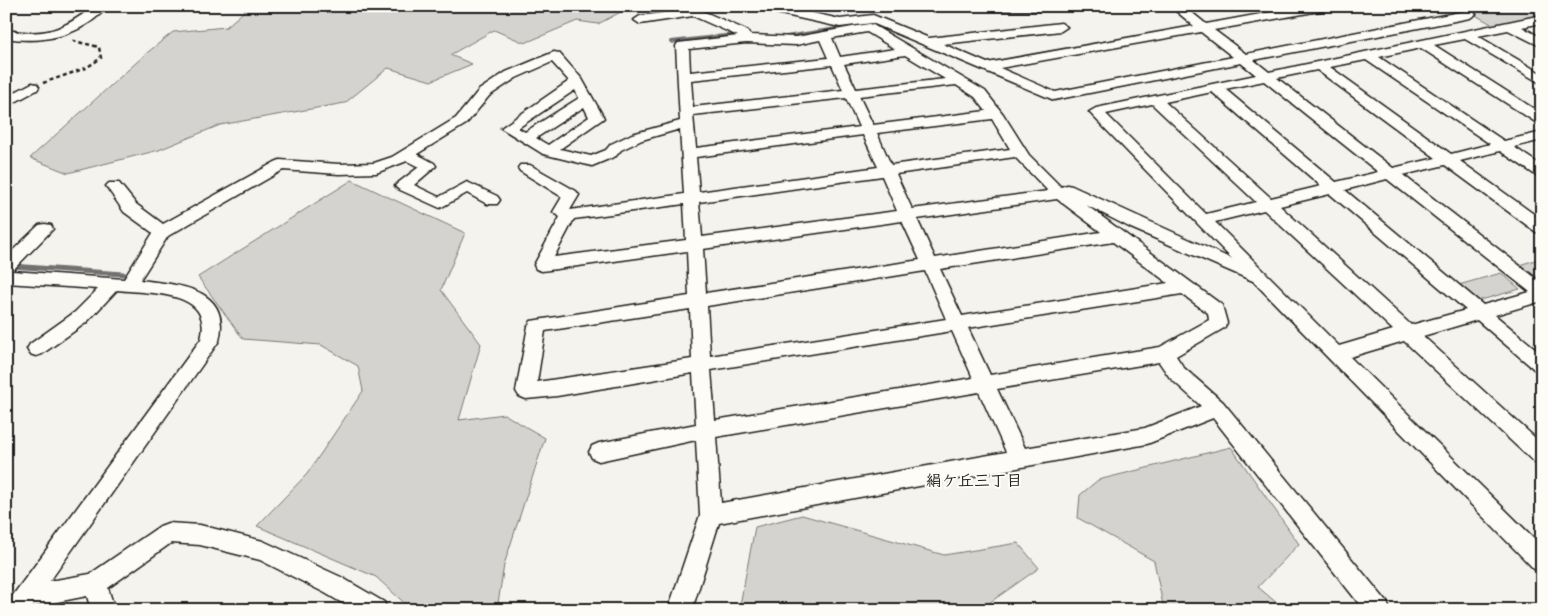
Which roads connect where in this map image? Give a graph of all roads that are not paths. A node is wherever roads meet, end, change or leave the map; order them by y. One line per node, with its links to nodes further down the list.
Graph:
1 (102, 6): 18 (street)
2 (762, 6): 13 (street)
3 (878, 6): 13 (street)
4 (995, 6): 9 (street)
5 (1061, 6): 9 (street)
6 (1176, 6): 17 (street)
7 (1325, 6): 17 (street)
8 (1457, 6): 11 (street)
9 (1040, 7): 16 (street)
10 (692, 9): 14 (street); 21 (street)
11 (1470, 14): 15 (street); 28 (street)
12 (1542, 18): 15 (street)
13 (872, 19): 22 (street)
14 (640, 20)
15 (1502, 26): 19 (street); 24 (street)
16 (1061, 27): 22 (street); 26 (street)
17 (1204, 28): 26 (street); 28 (street)
18 (6, 34)
19 (1466, 34): 23 (street); 34 (street)
20 (825, 37): 21 (street); 25 (street); 29 (street)
21 (746, 39): 33 (street)
22 (926, 42): 31 (street)
23 (1422, 43): 27 (street); 45 (street)
24 (1542, 43)
25 (907, 50): 29 (street); 35 (street)
26 (1084, 50): 31 (street)
27 (1368, 55): 30 (street); 49 (street)
28 (1243, 59): 31 (street); 32 (street)
29 (836, 61): 33 (street); 39 (street)
30 (1318, 65): 32 (street); 54 (street)
31 (986, 67)
32 (1266, 76): 38 (street); 58 (street)
33 (684, 77): 44 (street)
34 (1542, 80)
35 (960, 81): 39 (street); 43 (street)
36 (577, 82): 40 (street); 48 (street); 53 (street)
37 (32, 86): 42 (street)
38 (1214, 88): 41 (street); 61 (street)
39 (851, 93): 44 (street); 46 (street)
40 (587, 99): 48 (street); 50 (street)
41 (1155, 100): 65 (street); 68 (street)
42 (6, 104)
43 (996, 114): 46 (street); 51 (street)
44 (686, 118): 50 (street); 52 (street)
45 (1542, 120)
46 (868, 130): 52 (street); 56 (street)
47 (1542, 136): 49 (street)
48 (526, 138): 50 (street)
49 (1502, 146): 54 (street); 57 (street)
50 (548, 151)
51 (1019, 152): 56 (street); 59 (street)
52 (689, 153): 63 (street)
53 (406, 154): 64 (street); 71 (street)
54 (1448, 159): 58 (street); 69 (street)
55 (525, 168): 66 (street)
56 (887, 170): 63 (street); 67 (street)
57 (1542, 173)
58 (1390, 174): 61 (street); 79 (street)
59 (1046, 180): 62 (street); 76 (street)
60 (114, 186): 71 (street)
61 (1333, 188): 65 (street); 81 (street)
62 (1060, 194): 67 (street); 72 (street)
63 (692, 197): 66 (street); 73 (street)
64 (492, 200)
65 (1268, 204): 68 (street); 83 (street)
66 (570, 215): 73 (street)
67 (907, 215): 73 (street); 74 (street)
68 (1203, 220): 76 (street)
69 (1542, 228)
70 (45, 229): 75 (street)
71 (162, 232): 77 (street)
72 (1114, 236): 74 (street); 78 (street)
73 (694, 244): 80 (street)
74 (930, 265): 80 (street); 82 (street)
75 (8, 269): 77 (street)
76 (1261, 279): 86 (street)
77 (121, 285): 84 (street); 98 (street)
78 (1184, 287): 82 (street); 85 (street)
79 (1542, 293): 81 (street)
80 (698, 301): 87 (street); 87 (street)
81 (1480, 313): 83 (street); 88 (street)
82 (957, 323): 87 (street); 89 (street)
83 (1408, 334): 86 (street); 94 (street)
84 (36, 349)
85 (1164, 354): 89 (street); 90 (street)
86 (1335, 354): 96 (street)
87 (702, 365): 91 (street)
88 (1542, 365)
89 (986, 384): 91 (street); 93 (street)
90 (1216, 408): 93 (street); 102 (street)
91 (706, 430): 92 (street); 95 (street)
92 (599, 452)
93 (1019, 458): 95 (street)
94 (1542, 458)
95 (711, 514): 101 (street)
96 (1542, 562)
97 (95, 584): 98 (street); 99 (street); 100 (street)
98 (21, 603)
99 (103, 610)
100 (376, 610)
101 (680, 610)
102 (1380, 610)

